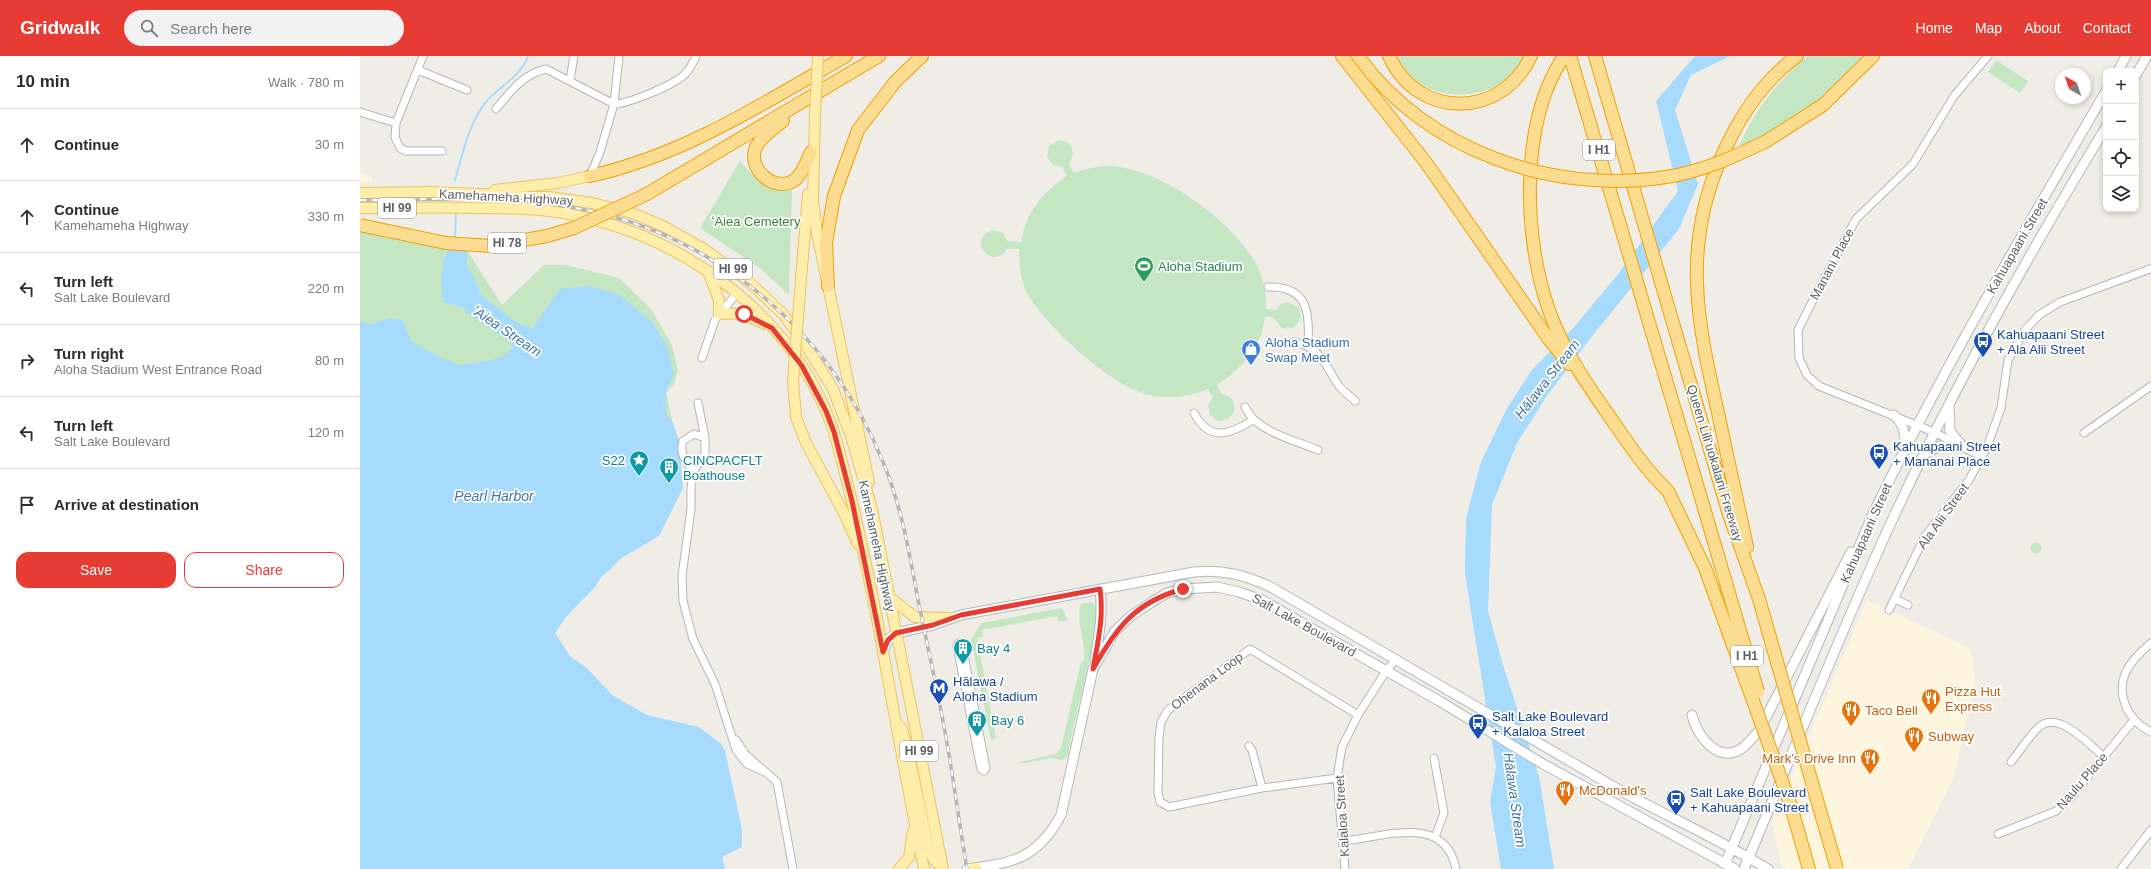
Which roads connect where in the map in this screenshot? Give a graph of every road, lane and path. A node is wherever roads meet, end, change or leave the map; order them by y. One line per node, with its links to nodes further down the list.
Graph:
1 (423, 56): 22 (street)
2 (574, 56): 24 (street)
3 (619, 56): 28 (street)
4 (696, 56): 28 (street)
5 (818, 56): 31 (main road, bridge)
6 (846, 56): 36 (highway)
7 (879, 56): 27 (highway, HI 78)
8 (922, 56): 43 (highway)
9 (1342, 56): 52 (highway)
10 (1357, 56): 16 (highway, bridge)
11 (1389, 56): 12 (highway)
12 (1531, 56)
13 (1564, 56): 52 (highway)
14 (1570, 56): 99 (highway, Queen Liliʻuokalani Freeway / I H1, bridge)
15 (1797, 56): 76 (highway)
16 (1873, 56)
17 (1988, 56): 59 (street, Manani Place)
18 (2126, 56): 21 (main road)
19 (2147, 56): 23 (main road)
20 (1596, 59): 76 (highway, Queen Liliʻuokalani Freeway / I H1)
21 (2120, 68)
22 (418, 70): 25 (street); 32 (street)
23 (2139, 70)
24 (570, 80): 28 (street); 29 (street)
25 (467, 90)
26 (2103, 96): 61 (main road, Kahuapaani Street)
27 (806, 100): 35 (highway); 40 (highway, HI 78, bridge)
28 (614, 104): 36 (street)
29 (496, 109)
30 (360, 112): 32 (street)
31 (815, 112): 35 (main road); 43 (main road)
32 (396, 123): 34 (street)
33 (2103, 132): 56 (main road, Kahuapaani Street)
34 (442, 151)
35 (811, 152): 73 (main road, bridge)
36 (590, 176): 38 (main road, Kamehameha Highway)
37 (360, 193): 38 (main road, Kamehameha Highway / HI 99)
38 (465, 193): 46 (main road, Kamehameha Highway / HI 99)
39 (360, 208): 42 (main road, Kamehameha Highway / HI 99)
40 (360, 224)
41 (2150, 269): 69 (street, Ala Alii Street)
42 (708, 271): 45 (main road, Kamehameha Highway / HI 99); 47 (main road)
43 (828, 286): 71 (main road)
44 (1268, 287): 50 (street)
45 (736, 293): 46 (main road); 47 (street); 48 (main road, Kamehameha Highway / HI 99)
46 (766, 296): 71 (main road, Kamehameha Highway / HI 99)
47 (719, 314): 48 (main road); 51 (street)
48 (772, 328): 73 (main road, Kamehameha Highway / HI 99)
49 (1294, 342): 50 (street)
50 (1308, 345): 54 (street)
51 (702, 358)
52 (1575, 368): 99 (highway, bridge)
53 (2151, 386): 63 (street)
54 (1355, 401)
55 (698, 403): 64 (street)
56 (1949, 406): 62 (main road, Kahuapaani Street); 65 (main road)
57 (1245, 407): 60 (street)
58 (1194, 413): 60 (street)
59 (1894, 415): 61 (street, Manani Place); 67 (main road)
60 (1253, 420): 66 (street)
61 (1917, 426): 62 (street, Manani Place); 67 (main road, Kahuapaani Street)
62 (1936, 433): 65 (street, Manani Place); 68 (main road, Kahuapaani Street)
63 (2084, 433)
64 (705, 438): 70 (street); 70 (street)
65 (1963, 447): 68 (main road); 69 (street, Manani Place)
66 (1318, 450)
67 (1904, 450): 72 (main road, Kahuapaani Street)
68 (1925, 454): 106 (main road, Kahuapaani Street)
69 (1982, 457): 77 (street, Ala Alii Street)
70 (693, 472): 108 (street)
71 (872, 509): 75 (main road, Kamehameha Highway / HI 99)
72 (1872, 516): 88 (main road); 105 (main road, Kahuapaani Street)
73 (867, 566): 83 (main road, Kamehameha Highway / HI 99)
74 (1100, 589): 80 (main road, Salt Lake Boulevard); 84 (main road, Salt Lake Boulevard); 85 (main road)
75 (889, 597): 80 (main road); 81 (main road, Kamehameha Highway / HI 99)
76 (1759, 599): 119 (highway, Queen Liliʻuokalani Freeway / I H1, bridge)
77 (1895, 599): 78 (street); 79 (street, Ala Alii Street)
78 (1908, 605)
79 (1889, 610)
80 (949, 618): 81 (main road, Salt Lake Boulevard)
81 (896, 633): 83 (main road); 111 (main road, Kamehameha Highway / HI 99)
82 (2151, 643): 90 (street)
83 (883, 652): 89 (main road, Kamehameha Highway / HI 99)
84 (1396, 660): 86 (street, Kalaloa Street); 105 (main road, Salt Lake Boulevard)
85 (1093, 669): 86 (main road, Salt Lake Boulevard); 112 (main road, Salt Lake Boulevard)
86 (1386, 671): 87 (street, Kalaloa Street); 107 (main road, Salt Lake Boulevard)
87 (1358, 715): 97 (street, Kalaloa Street); 98 (street, Ohenana Loop)
88 (1692, 715)
89 (896, 718): 100 (main road, Kamehameha Highway / HI 99); 111 (main road)
90 (2134, 721): 91 (street); 93 (street, Naulu Place)
91 (2151, 732)
92 (1249, 746): 98 (street)
93 (2104, 757): 95 (street); 102 (street, Naulu Place)
94 (1434, 758): 103 (street)
95 (2011, 762)
96 (981, 769): 96 (street)
97 (1338, 778): 98 (street, Ohenana Loop); 104 (street, Kalaloa Street)
98 (1262, 788)
99 (1790, 803): 118 (highway, Queen Liliʻuokalani Freeway / I H1)
100 (913, 813): 109 (main road); 110 (main road, Kamehameha Highway / HI 99)
101 (2151, 830): 120 (street)
102 (1998, 834)
103 (1435, 837): 104 (street); 114 (street)
104 (1344, 841): 113 (street, Kalaloa Street)
105 (1732, 849): 106 (main road, Salt Lake Boulevard); 107 (main road, Kahuapaani Street)
106 (1749, 857): 116 (main road, Kahuapaani Street); 117 (main road, Salt Lake Boulevard)
107 (1725, 864): 115 (main road, Salt Lake Boulevard)
108 (793, 869)
109 (898, 869)
110 (924, 869)
111 (942, 869)
112 (972, 869)
113 (1345, 869)
114 (1456, 869)
115 (1735, 869)
116 (1744, 869)
117 (1768, 869)
118 (1809, 869)
119 (1837, 869)
120 (2121, 869)

